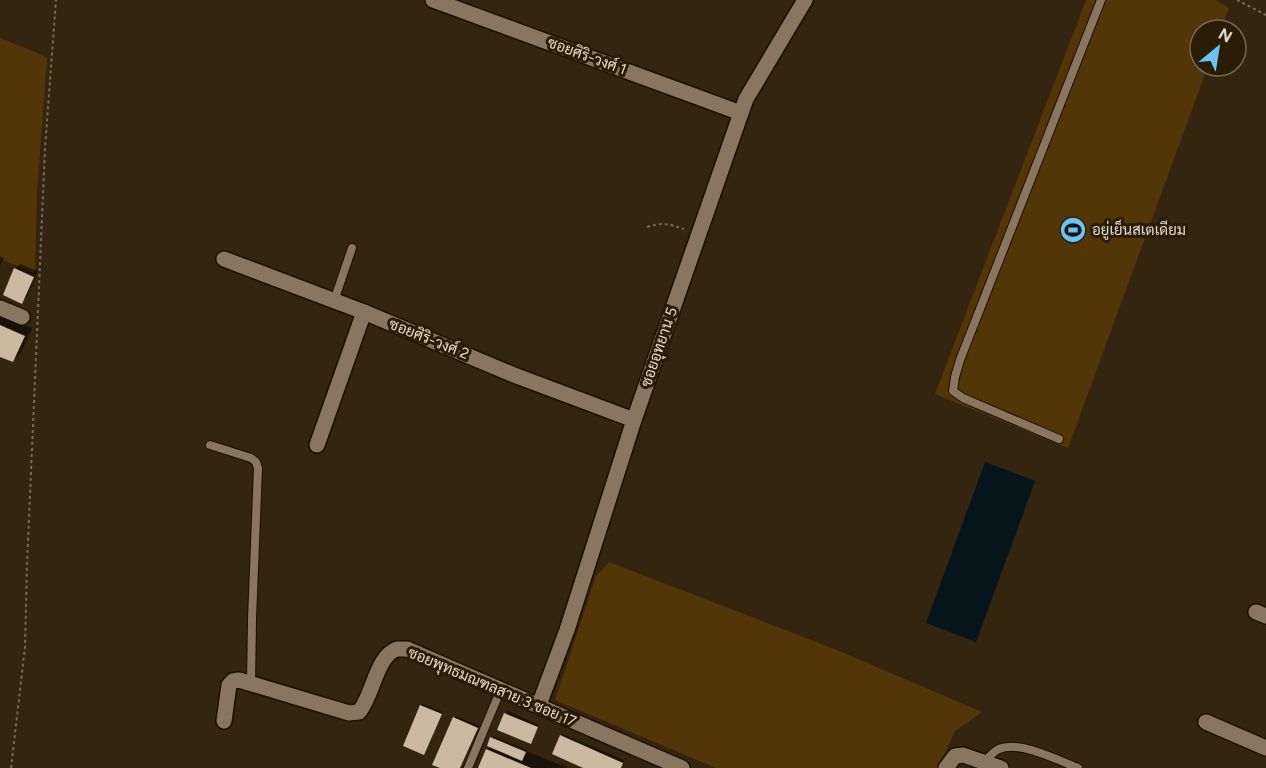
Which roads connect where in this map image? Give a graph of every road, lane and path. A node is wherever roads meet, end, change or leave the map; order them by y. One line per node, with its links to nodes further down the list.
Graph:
1 (56, 0): 28 (path)
2 (433, 0): 7 (street, ซอยศิริ-วงศ์ 1)
3 (805, 0): 7 (street, ซอยอุทยาน 5)
4 (1101, 0): 17 (lane)
5 (1237, 0): 6 (path)
6 (1266, 15)
7 (741, 113): 9 (street, ซอยอุทยาน 5)
8 (647, 227): 9 (path)
9 (698, 235): 16 (street, ซอยอุทยาน 5)
10 (352, 248): 12 (lane)
11 (224, 259): 12 (street, ซอยศิริ-วงศ์ 2)
12 (334, 301): 14 (street, ซอยศิริ-วงศ์ 2)
13 (0, 308): 15 (street)
14 (364, 312): 16 (street, ซอยศิริ-วงศ์ 2); 19 (street)
15 (22, 317)
16 (634, 420): 22 (street, ซอยอุทยาน 5)
17 (1059, 439)
18 (210, 445): 20 (lane)
19 (317, 445)
20 (251, 684): 21 (street, ซอยพุทธมณฑลสาย 3 ซอย 17); 23 (street)
21 (501, 689): 22 (street, ซอยพุทธมณฑลสาย 3 ซอย 17); 29 (lane)
22 (539, 705): 27 (street, ซอยพุทธมณฑลสาย 3 ซอย 17)
23 (224, 721)
24 (1206, 722): 25 (street)
25 (1266, 748)
26 (984, 762): 31 (street); 32 (street); 33 (lane)
27 (664, 764): 30 (street, ซอยพุทธมณฑลสาย 3 ซอย 17)
28 (11, 768)
29 (468, 768)
30 (682, 768)
31 (946, 768)
32 (1000, 768)
33 (1078, 768)

